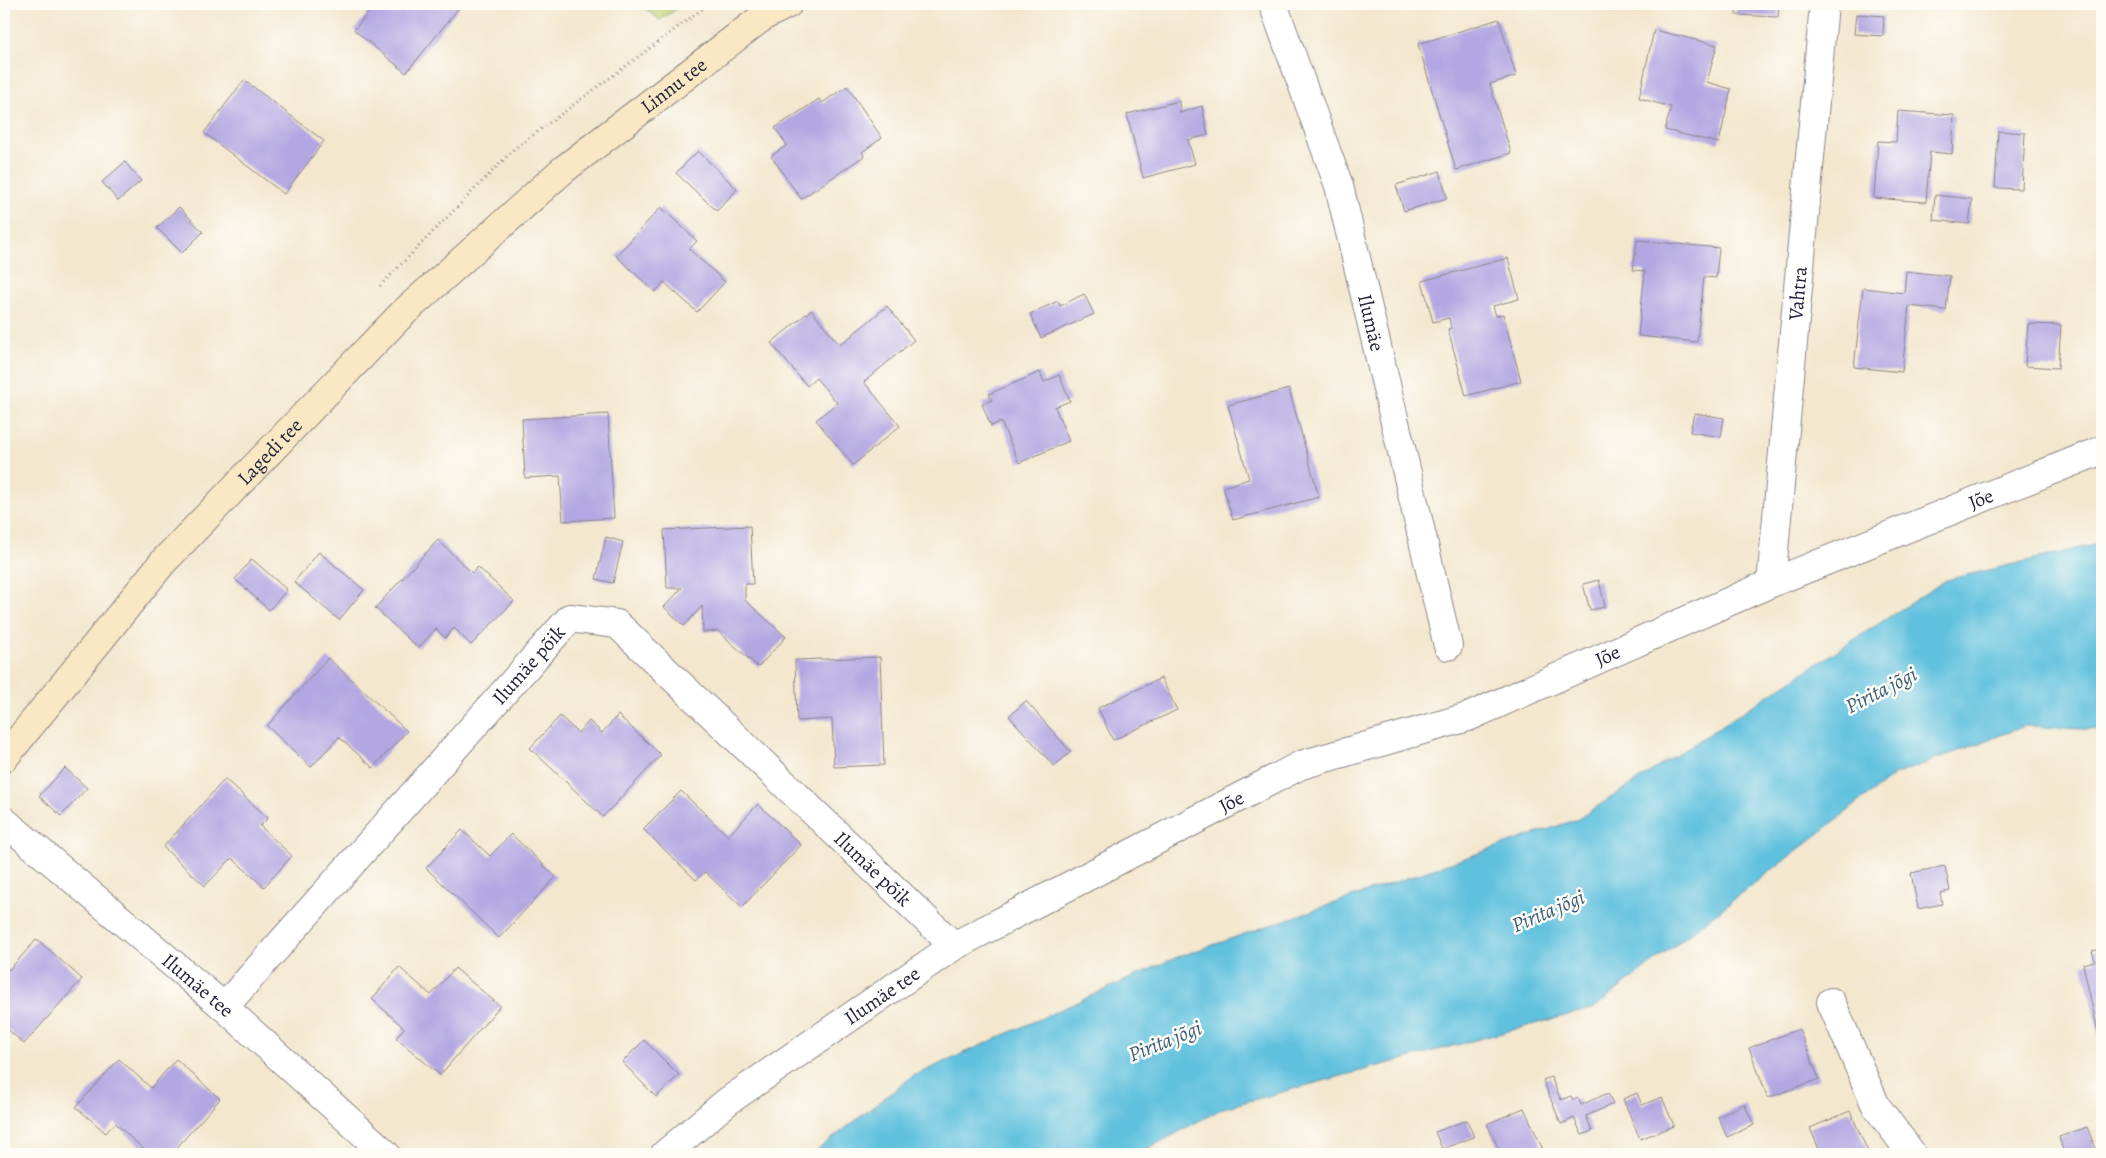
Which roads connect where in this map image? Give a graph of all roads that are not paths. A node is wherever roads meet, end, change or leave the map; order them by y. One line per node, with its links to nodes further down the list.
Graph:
1 (788, 4): 4 (street, Linnu tee)
2 (1274, 4): 7 (street, Ilumäe)
3 (1824, 4): 6 (street, Vahtra)
4 (563, 170): 8 (street, Lagedi tee)
5 (2102, 450): 6 (street, Jõe)
6 (1771, 582): 10 (street, Jõe)
7 (1448, 646)
8 (4, 758)
9 (4, 821): 13 (street, Ilumäe tee)
10 (1116, 863): 11 (street, Ilumäe tee)
11 (954, 946): 13 (street, Ilumäe põik); 15 (street, Ilumäe tee)
12 (1831, 1002): 16 (street)
13 (224, 1007): 14 (street, Ilumäe tee)
14 (386, 1154)
15 (664, 1154)
16 (1912, 1154)

